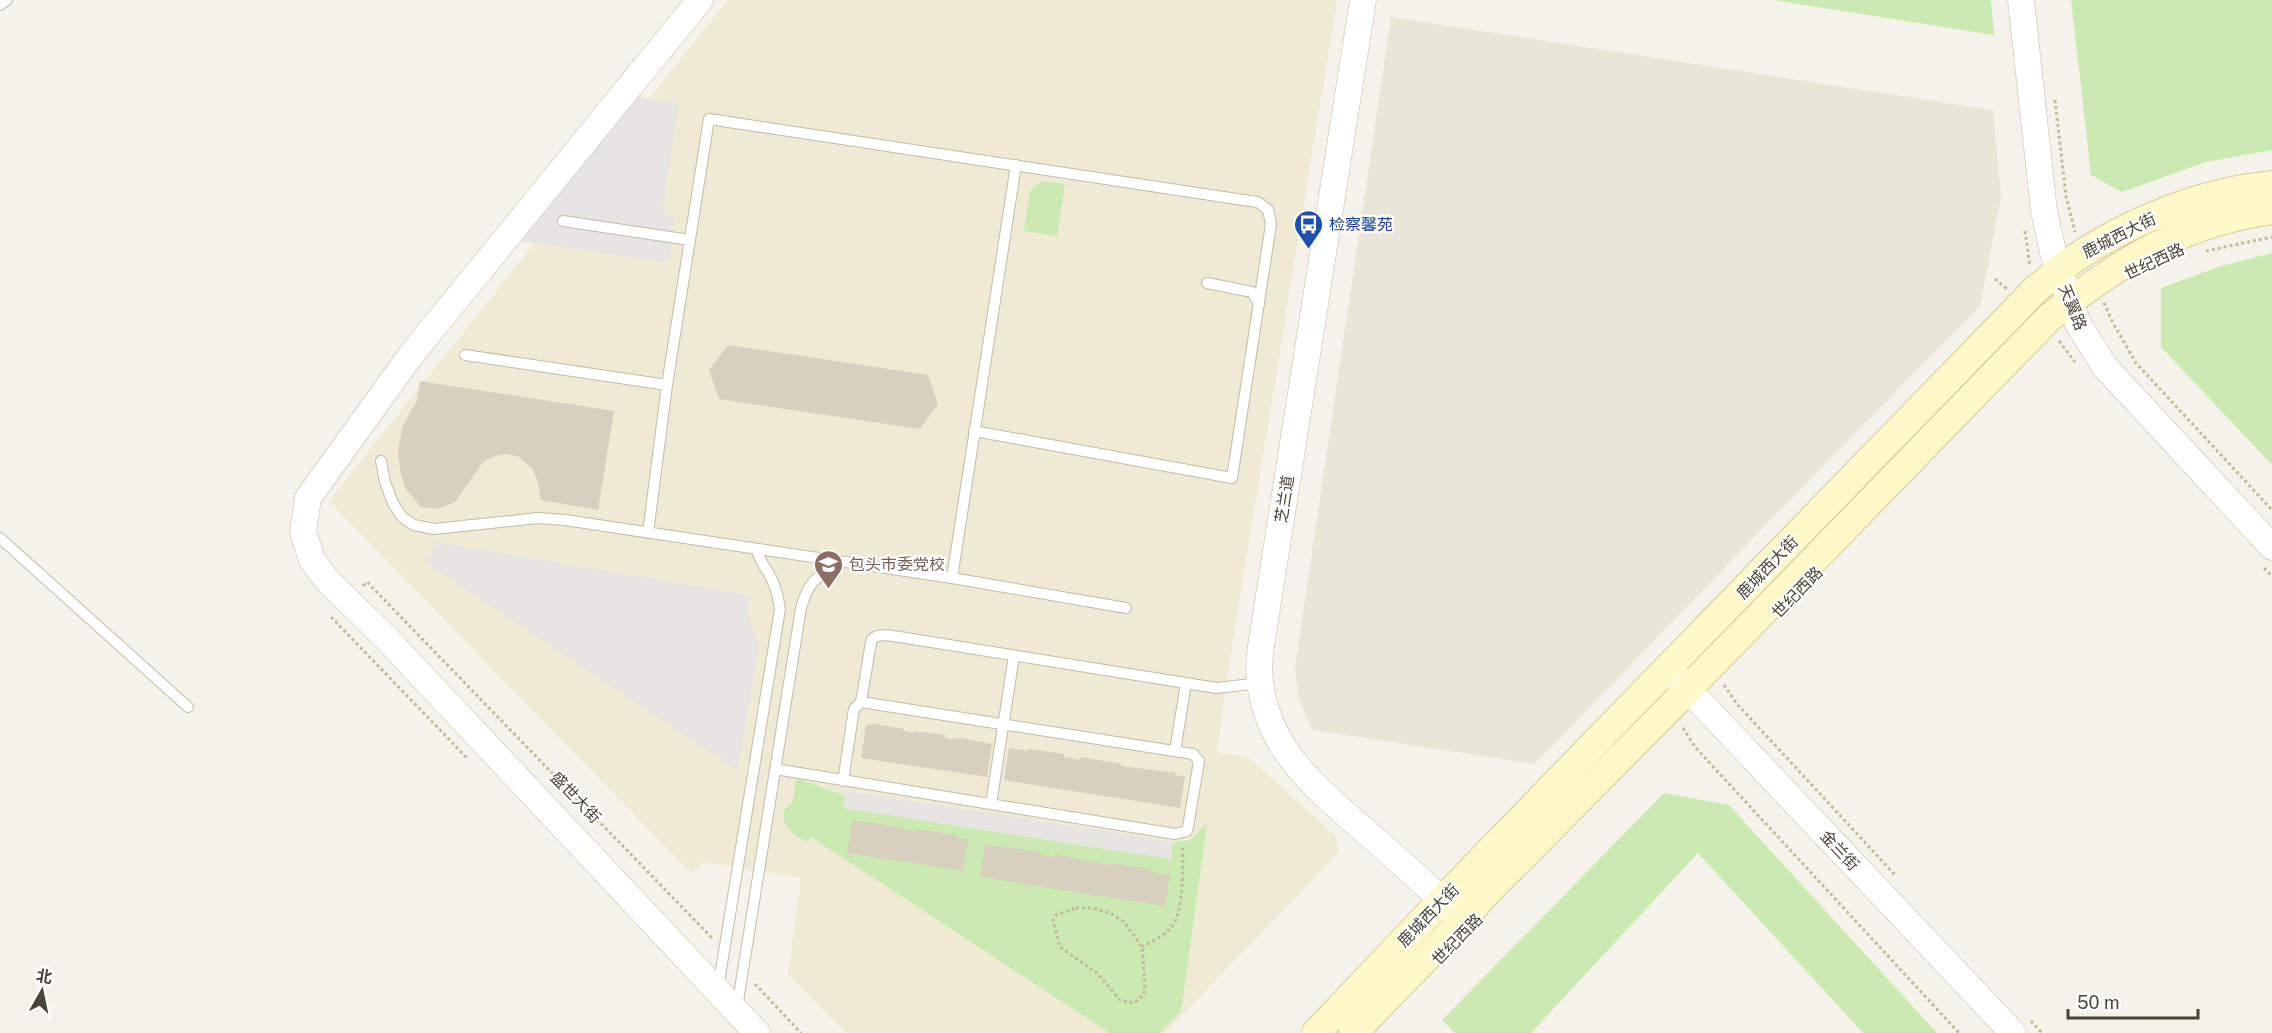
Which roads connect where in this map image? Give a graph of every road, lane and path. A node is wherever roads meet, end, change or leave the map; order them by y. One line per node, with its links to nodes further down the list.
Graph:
1 (7, 0): 5 (lane)
2 (700, 0): 29 (street, 盛世大街)
3 (1363, 0): 35 (street, 芝兰道)
4 (2021, 0): 13 (street, 天翼路)
5 (0, 5)
6 (1016, 165): 11 (lane); 16 (lane); 21 (lane)
7 (2272, 184): 13 (main road, 鹿城西大街)
8 (2272, 210): 17 (main road, 鹿城西大街)
9 (563, 221): 11 (lane)
10 (2272, 237): 12 (path, 世纪西路)
11 (690, 240): 20 (lane)
12 (2197, 254)
13 (2059, 271): 17 (street, 天翼路); 32 (main road, 鹿城西大街)
14 (1207, 283): 16 (lane)
15 (2110, 298): 17 (path, 世纪西路)
16 (1259, 304): 21 (lane)
17 (2074, 312): 18 (path, 世纪西路); 25 (street, 天翼路); 37 (main road, 鹿城西大街)
18 (2054, 346)
19 (465, 355): 20 (lane)
20 (667, 385): 23 (lane)
21 (975, 431): 28 (lane)
22 (381, 461): 23 (lane)
23 (648, 533): 26 (lane)
24 (0, 538): 39 (lane)
25 (2272, 547)
26 (757, 549): 27 (lane); 51 (lane)
27 (843, 562): 28 (lane); 43 (lane)
28 (952, 578): 30 (lane)
29 (348, 601): 51 (path, 盛世大街); 53 (street, 盛世大街)
30 (1126, 608)
31 (1014, 656): 34 (lane); 38 (lane); 40 (lane)
32 (1668, 668): 37 (street, 金兰街); 48 (main road, 鹿城西大街)
33 (1730, 678): 36 (path)
34 (1186, 683): 35 (lane); 42 (lane)
35 (1260, 683): 48 (street, 芝兰道)
36 (1724, 684): 37 (path); 47 (path)
37 (1695, 696): 49 (main road, 鹿城西大街); 55 (street, 金兰街)
38 (861, 702): 40 (lane); 44 (lane)
39 (188, 707)
40 (1004, 724): 42 (lane); 45 (lane)
41 (1675, 733): 60 (path)
42 (1175, 751): 46 (lane)
43 (775, 770): 44 (lane); 52 (lane)
44 (843, 781): 45 (lane)
45 (991, 804): 46 (lane)
46 (1184, 833): 50 (path)
47 (1898, 877)
48 (1442, 900): 49 (street, 芝兰道); 59 (main road, 鹿城西大街)
49 (1462, 921): 56 (main road, 鹿城西大街)
50 (1142, 947): 50 (path)
51 (723, 949): 53 (lane)
52 (742, 970): 54 (lane); 58 (path)
53 (717, 992): 54 (street, 盛世大街)
54 (737, 1012): 57 (street, 盛世大街)
55 (2019, 1024): 61 (path)
56 (1363, 1030)
57 (757, 1033)
58 (801, 1033)
59 (1316, 1033)
60 (1959, 1033)
61 (2042, 1033)

